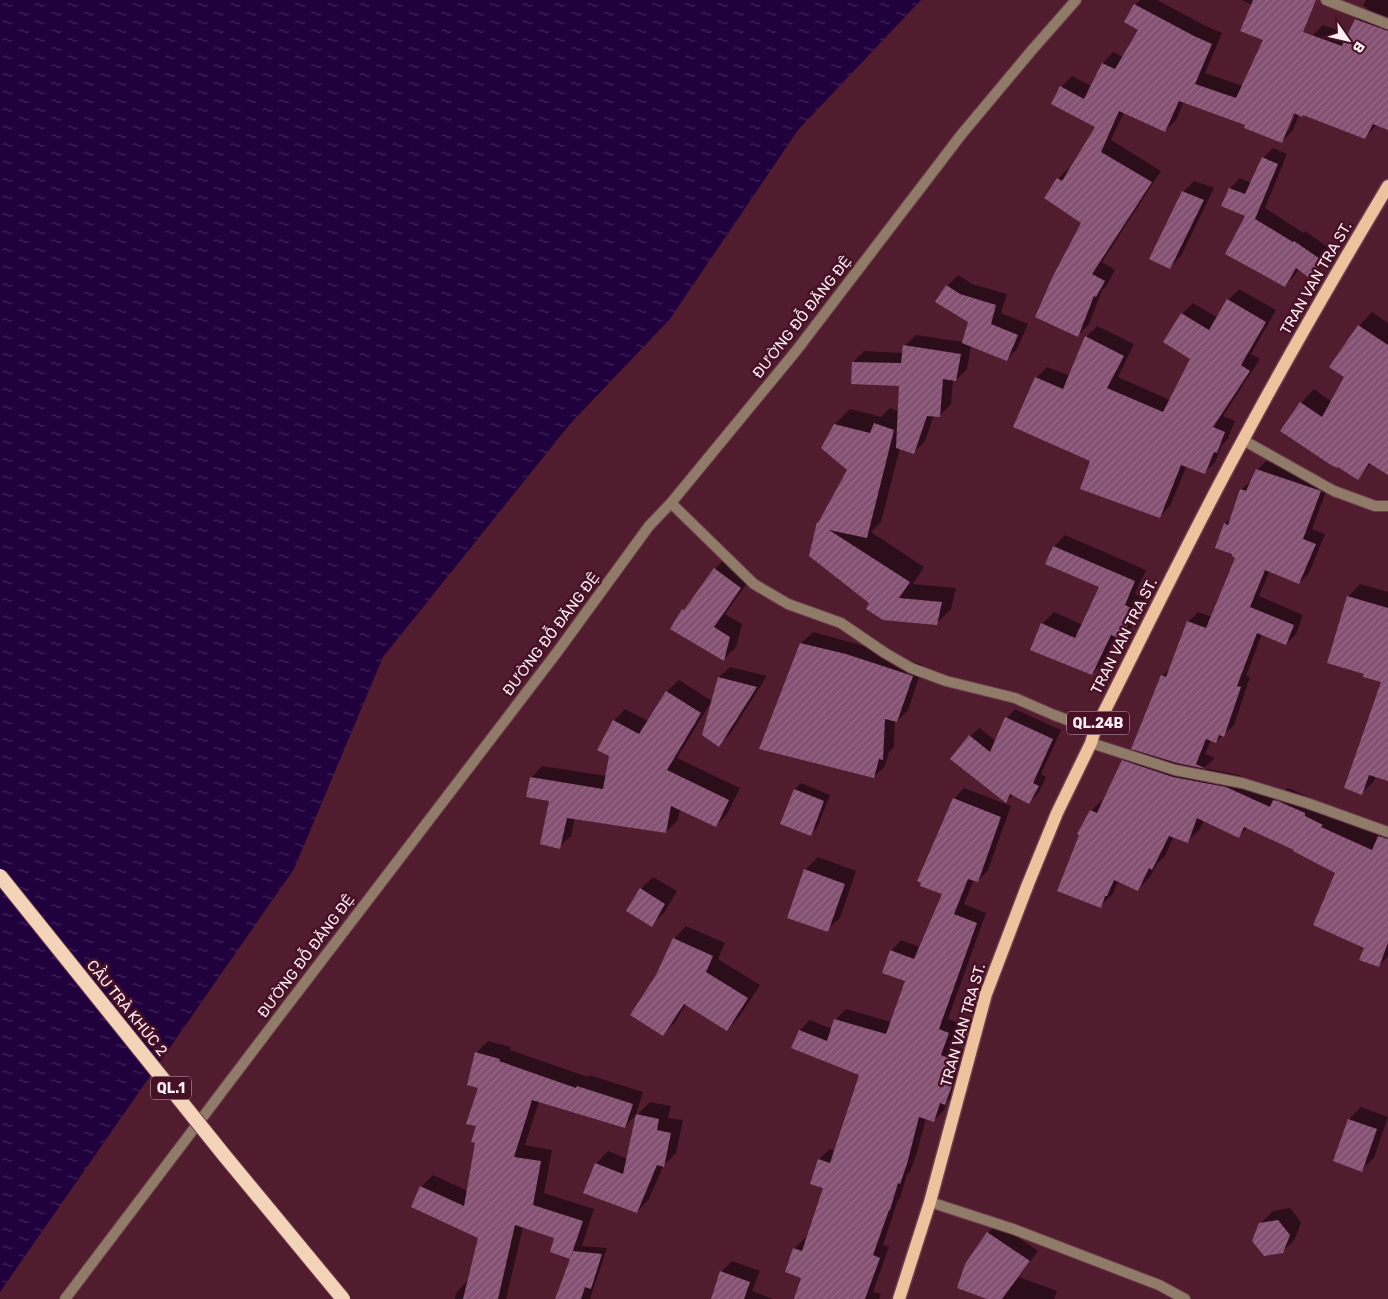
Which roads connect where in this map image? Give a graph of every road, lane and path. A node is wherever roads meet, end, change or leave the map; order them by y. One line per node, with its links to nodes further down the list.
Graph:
1 (1076, 0): 6 (street, ĐƯỜNG ĐỖ ĐĂNG ĐỆ)
2 (1326, 0): 3 (street)
3 (1388, 24)
4 (1388, 186): 5 (main road, TRAN VAN TRA ST. / QL.24B)
5 (1242, 440): 7 (street); 8 (main road, TRAN VAN TRA ST. / QL.24B)
6 (671, 503): 8 (street); 12 (street, ĐƯỜNG ĐỖ ĐĂNG ĐỆ)
7 (1388, 506)
8 (1093, 736): 9 (street); 11 (main road, TRAN VAN TRA ST. / QL.24B)
9 (1388, 832)
10 (0, 876): 13 (highway, CẦU TRÀ KHÚC 2 / QL.1, bridge)
11 (930, 1202): 14 (main road, TRAN VAN TRA ST. / QL.24B); 15 (street)
12 (65, 1299)
13 (343, 1299)
14 (899, 1299)
15 (1185, 1299)

